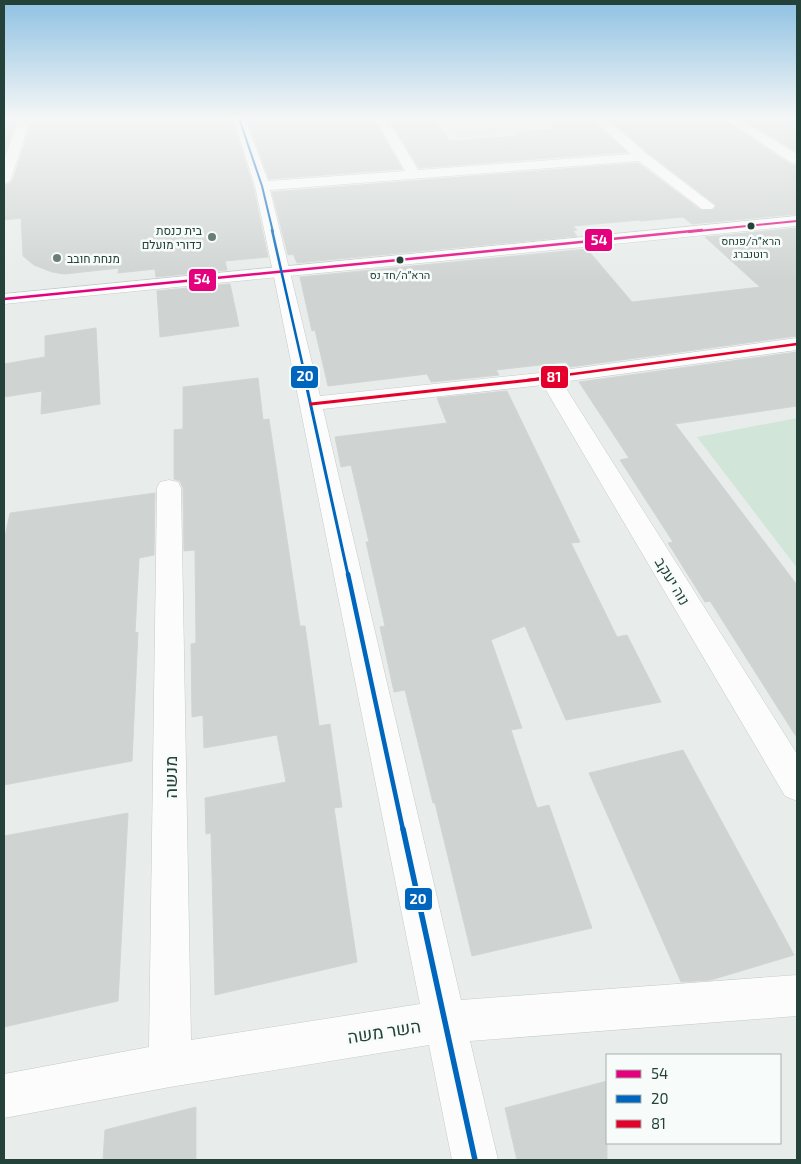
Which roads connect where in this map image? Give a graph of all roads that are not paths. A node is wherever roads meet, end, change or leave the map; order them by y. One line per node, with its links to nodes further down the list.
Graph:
1 (257, 172): 5 (street)
2 (435, 172): 4 (street)
3 (663, 172): 6 (street)
4 (414, 174): 5 (street)
5 (262, 186): 8 (street)
6 (707, 206)
7 (797, 221): 8 (street)
8 (282, 272): 9 (street); 12 (street)
9 (4, 299)
10 (797, 344): 11 (street)
11 (550, 378): 12 (street); 14 (street, נוה יעקב)
12 (311, 404): 16 (street)
13 (170, 488): 17 (street, מנשה)
14 (797, 784)
15 (797, 995): 16 (street, השר משה)
16 (444, 1022): 17 (street, השר משה); 19 (street)
17 (170, 1066): 18 (street, השר משה)
18 (4, 1096)
19 (475, 1160)

